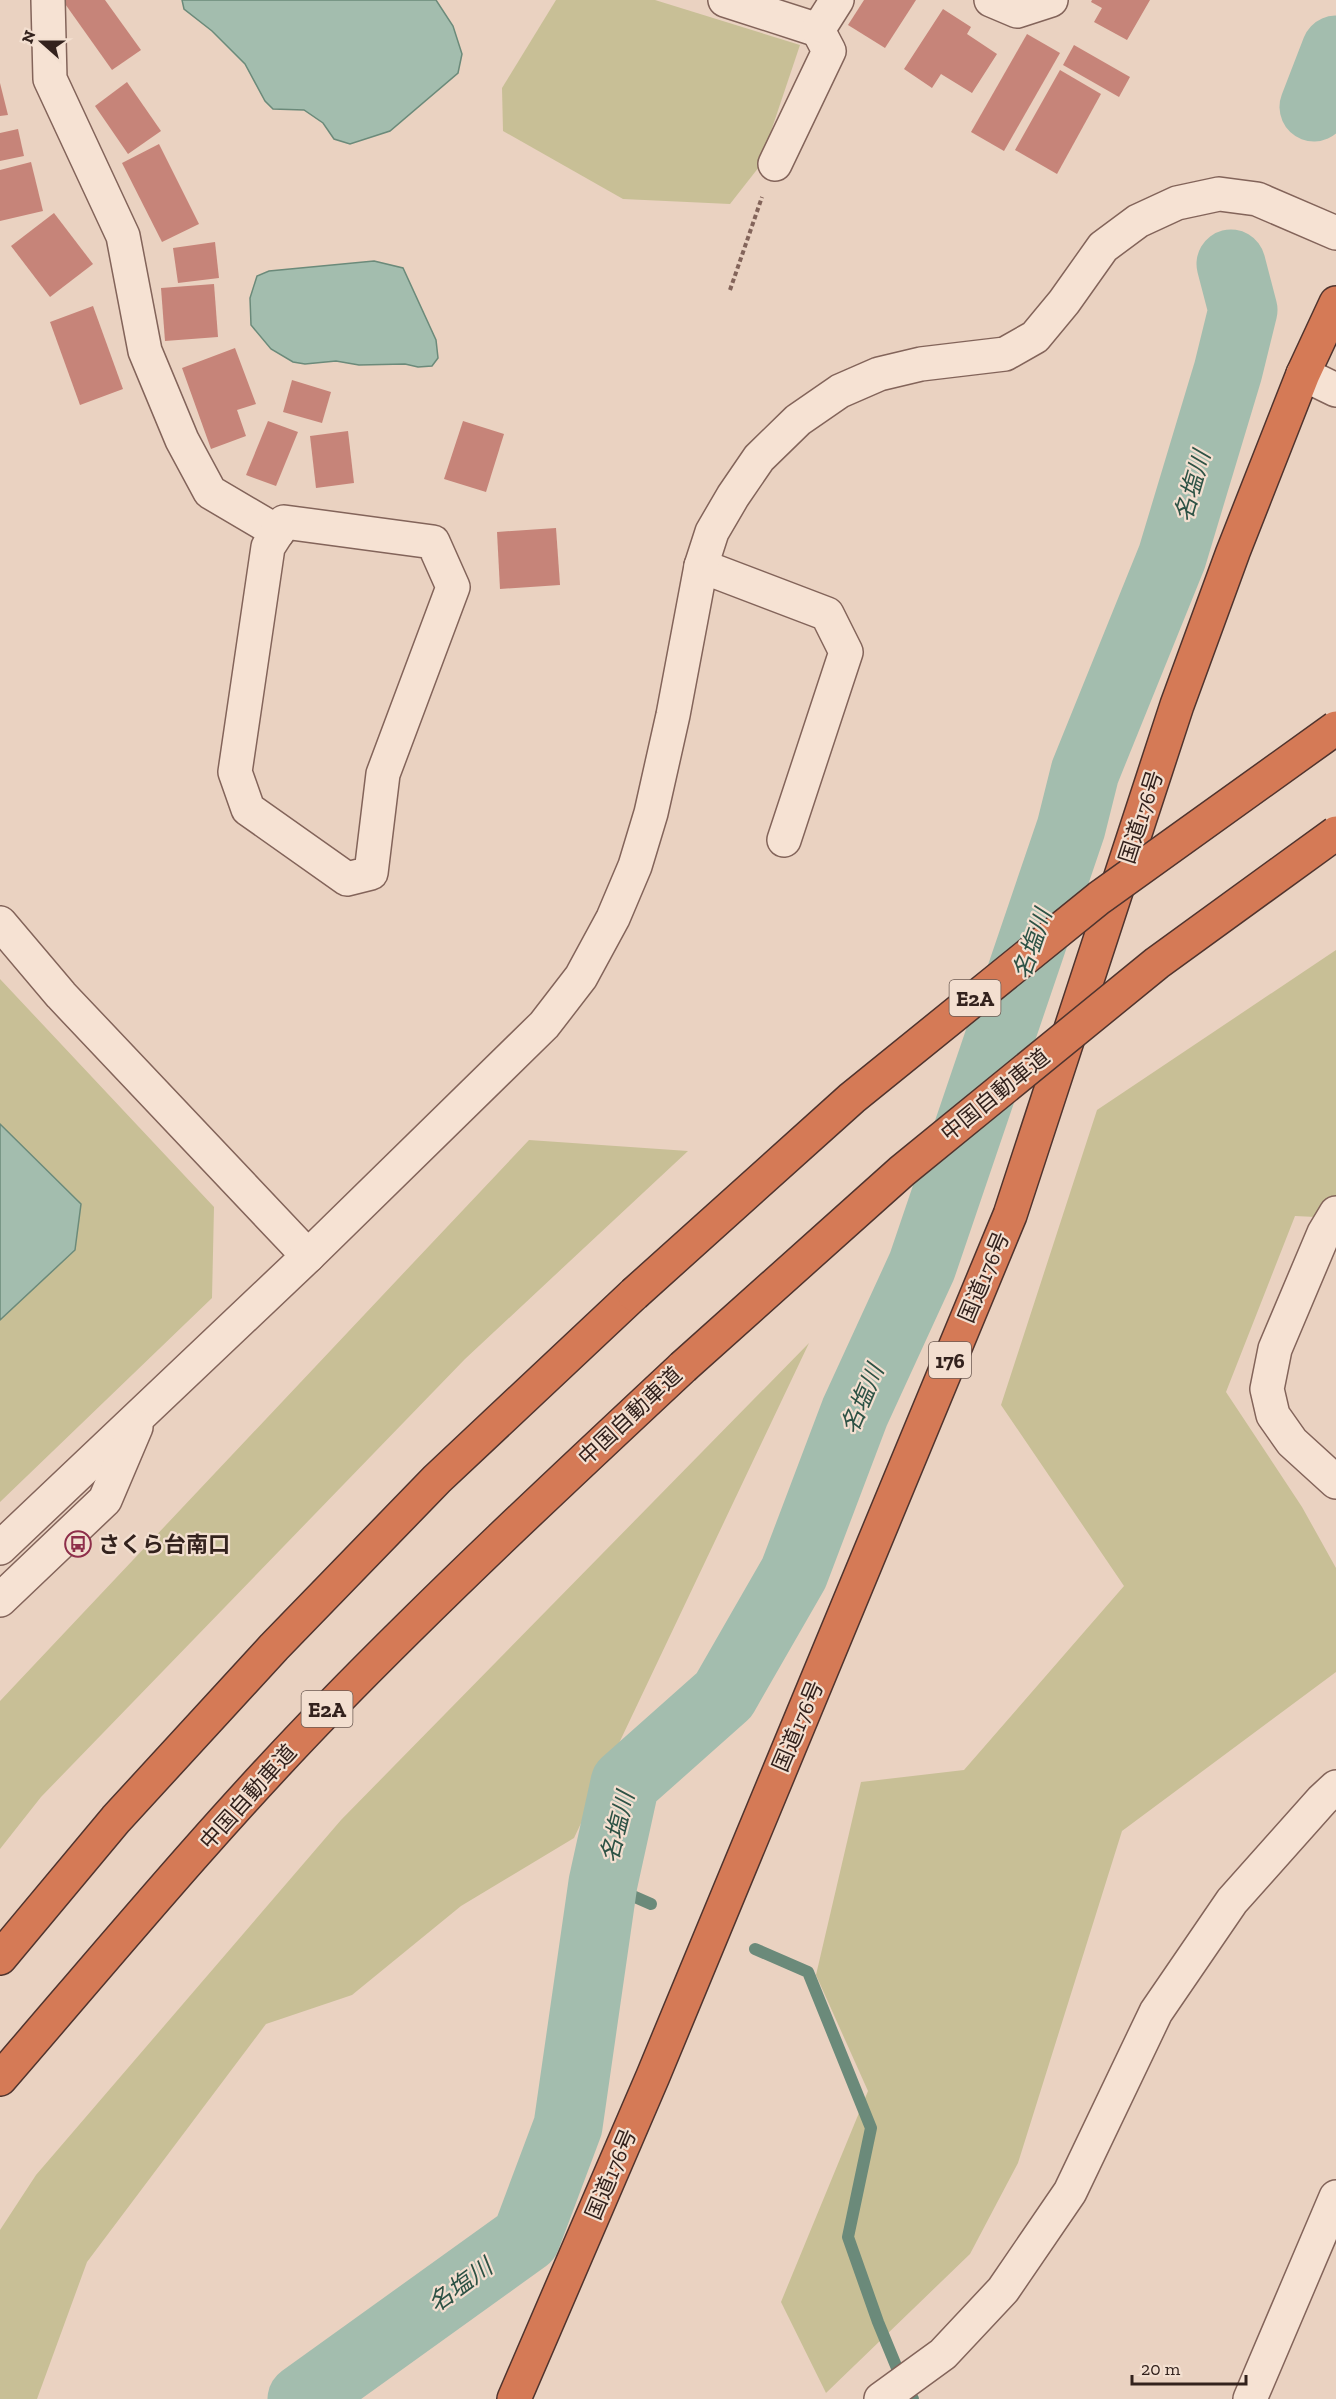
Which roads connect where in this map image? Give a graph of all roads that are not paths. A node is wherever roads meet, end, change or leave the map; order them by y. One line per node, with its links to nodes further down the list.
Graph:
1 (48, 0): 12 (street)
2 (725, 0): 6 (street)
3 (837, 0): 6 (street)
4 (991, 0): 5 (street)
5 (1052, 0)
6 (818, 30): 7 (street)
7 (775, 164)
8 (1336, 233): 13 (street)
9 (1336, 303): 10 (highway, 国道176号 / 176)
10 (1302, 374): 11 (street); 28 (highway, 国道176号 / 176)
11 (1336, 390)
12 (278, 531): 12 (street)
13 (701, 566): 16 (street); 19 (street)
14 (1336, 728): 25 (highway, E2A, bridge)
15 (1336, 833): 26 (highway, 中国自動車道 / E2A, bridge)
16 (784, 840)
17 (0, 922): 19 (street)
18 (1336, 1213): 21 (street)
19 (308, 1256): 20 (street)
20 (142, 1414): 22 (street); 23 (street)
21 (1336, 1482)
22 (0, 1548)
23 (0, 1600)
24 (1336, 1787): 29 (street)
25 (0, 1958)
26 (0, 2079)
27 (1336, 2197): 30 (street)
28 (514, 2399)
29 (881, 2399)
30 (1250, 2399)

